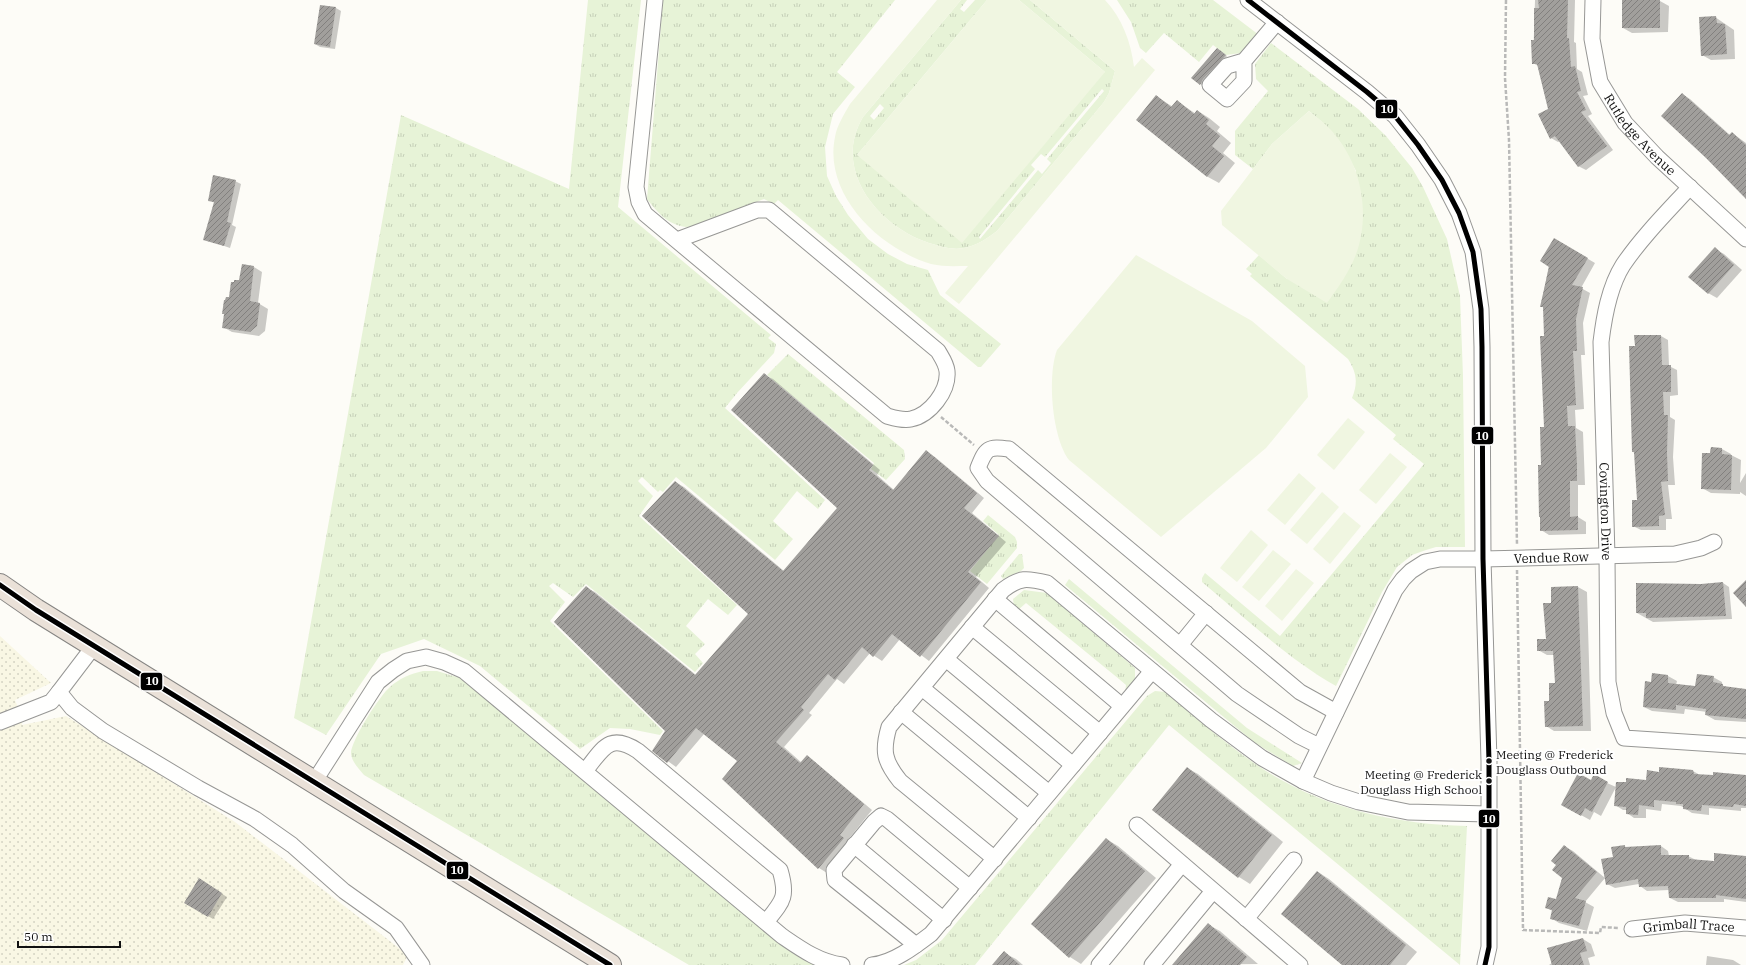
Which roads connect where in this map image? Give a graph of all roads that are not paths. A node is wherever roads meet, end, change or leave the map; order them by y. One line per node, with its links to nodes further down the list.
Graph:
1 (655, 0): 8 (street)
2 (1248, 0): 4 (street)
3 (1593, 0): 6 (street, Rutledge Avenue)
4 (1277, 22): 5 (street); 11 (street)
5 (1244, 62)
6 (1690, 187): 7 (street, Rutledge Avenue); 10 (street, Covington Drive)
7 (1746, 239)
8 (677, 240): 8 (street)
9 (1714, 542): 10 (street, Vendue Row)
10 (1607, 556): 11 (street, Vendue Row); 28 (street, Covington Drive)
11 (1483, 560): 24 (street, Vendue Row); 34 (street)
12 (0, 585): 17 (highway)
13 (995, 599): 15 (street); 19 (street); 22 (street)
14 (1206, 613): 16 (street); 16 (street); 24 (street)
15 (972, 627): 18 (street); 26 (street)
16 (1180, 645): 27 (street)
17 (94, 646): 21 (street); 32 (highway)
18 (946, 659): 20 (street); 29 (street)
19 (1152, 671): 22 (street); 31 (street)
20 (922, 688): 23 (street); 33 (street)
21 (59, 692): 25 (street); 49 (street)
22 (1122, 706): 26 (street)
23 (901, 712): 35 (street); 38 (street)
24 (1336, 712): 27 (street, Vendue Row)
25 (0, 722)
26 (1100, 733): 29 (street)
27 (1319, 746): 31 (street, Vendue Row)
28 (1746, 746)
29 (1073, 765): 33 (street)
30 (584, 772): 32 (street); 45 (street); 45 (street)
31 (1303, 781): 34 (street)
32 (314, 782): 50 (highway)
33 (1049, 793): 35 (street)
34 (1488, 814): 56 (street)
35 (1029, 818): 38 (street)
36 (1137, 825): 40 (street)
37 (854, 845): 41 (street); 44 (street); 48 (street)
38 (995, 859): 41 (street)
39 (1294, 860): 43 (street)
40 (1182, 864): 42 (street); 53 (street)
41 (970, 888): 44 (street)
42 (1214, 891): 43 (street); 54 (street)
43 (1246, 919): 55 (street)
44 (944, 920): 48 (street)
45 (766, 922): 51 (street)
46 (1746, 928): 47 (street, Grimball Trace)
47 (1632, 929)
48 (916, 945): 52 (street)
49 (422, 965)
50 (610, 965)
51 (842, 965)
52 (872, 965)
53 (1099, 965)
54 (1152, 965)
55 (1300, 965)
56 (1485, 965)

